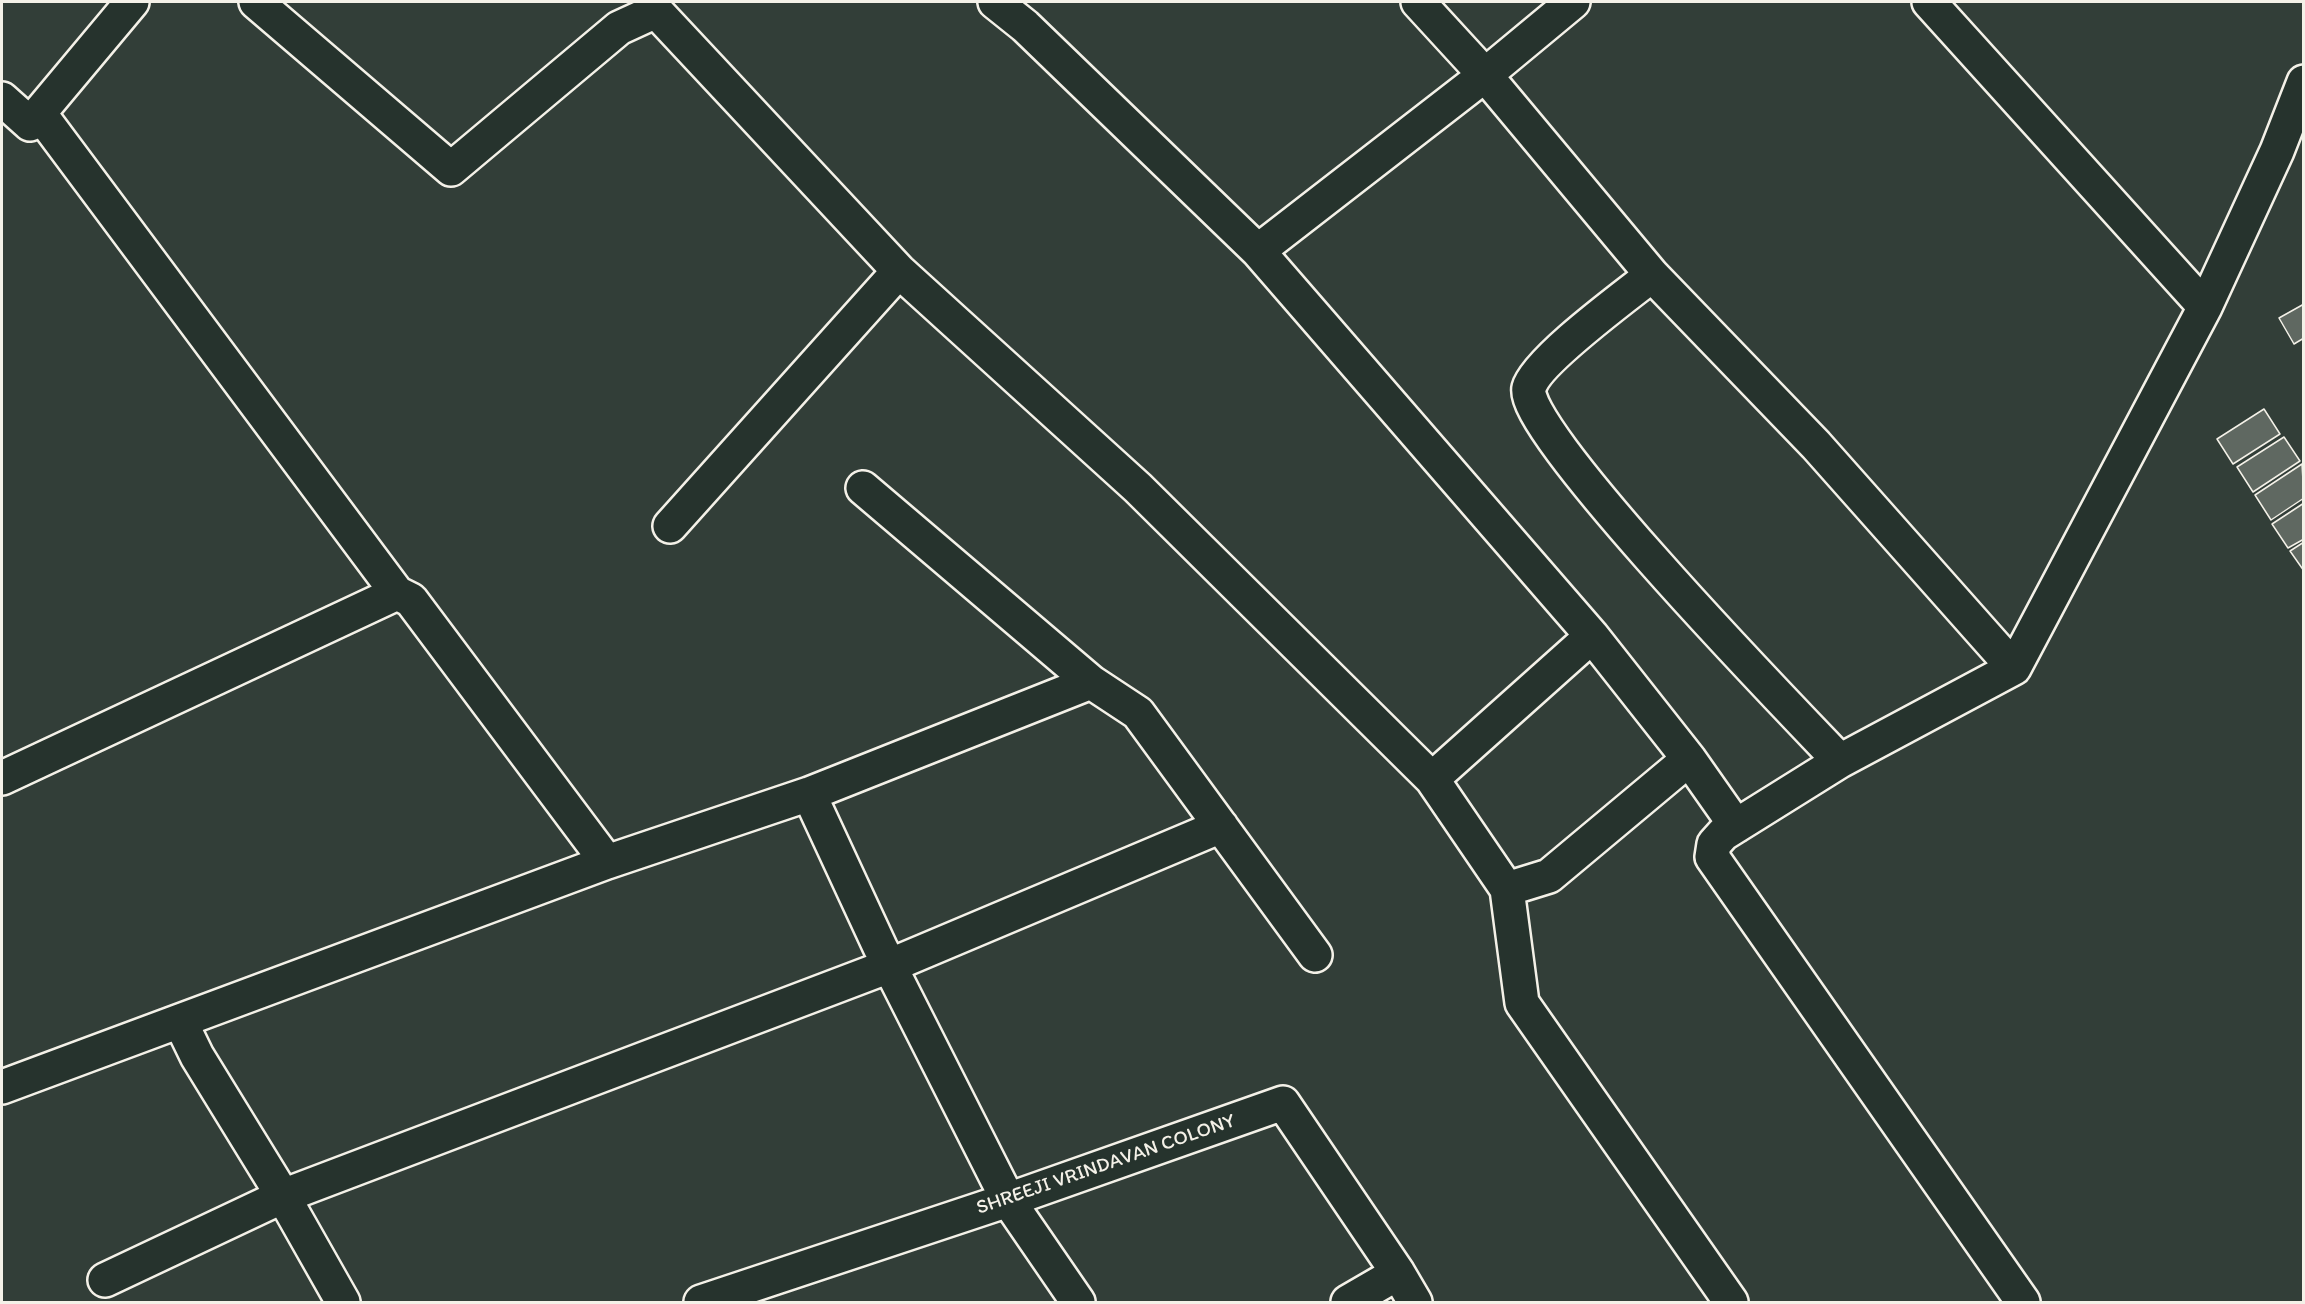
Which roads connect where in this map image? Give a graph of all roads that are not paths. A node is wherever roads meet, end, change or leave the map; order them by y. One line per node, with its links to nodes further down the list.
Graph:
1 (132, 2): 10 (street)
2 (256, 2): 13 (street)
3 (995, 2): 12 (street)
4 (1418, 2): 7 (street)
5 (1573, 2): 7 (street)
6 (1929, 2): 15 (street)
7 (1485, 75): 12 (street); 14 (street)
8 (2304, 82): 11 (street)
9 (2, 99): 10 (street)
10 (30, 124): 18 (street)
11 (2290, 156): 15 (street)
12 (1258, 250): 19 (street)
13 (899, 271): 17 (street); 25 (street)
14 (1652, 275): 20 (street); 23 (street)
15 (2205, 307): 20 (street)
16 (863, 488): 21 (street)
17 (670, 526)
18 (397, 593): 24 (street); 29 (street)
19 (1592, 636): 22 (street); 25 (street)
20 (2014, 668): 23 (street)
21 (1091, 682): 26 (street); 27 (street)
22 (1689, 759): 28 (street); 30 (street)
23 (1840, 761): 28 (street)
24 (2, 778)
25 (1432, 779): 30 (street)
26 (810, 794): 29 (street); 32 (street)
27 (1221, 826): 31 (street); 32 (street)
28 (1736, 826): 45 (street)
29 (607, 862): 33 (street)
30 (1507, 889): 44 (street)
31 (1315, 956)
32 (890, 966): 35 (street); 36 (street)
33 (180, 1021): 34 (street); 35 (street)
34 (2, 1087)
35 (283, 1196): 38 (street); 39 (street)
36 (1008, 1200): 37 (street, SHREEJI VRINDAVAN COLONY); 40 (street, SHREEJI VRINDAVAN COLONY); 41 (street)
37 (1398, 1272): 42 (street); 43 (street, SHREEJI VRINDAVAN COLONY)
38 (105, 1280)
39 (343, 1302)
40 (701, 1302)
41 (1078, 1302)
42 (1348, 1302)
43 (1415, 1302)
44 (1731, 1302)
45 (2023, 1302)

